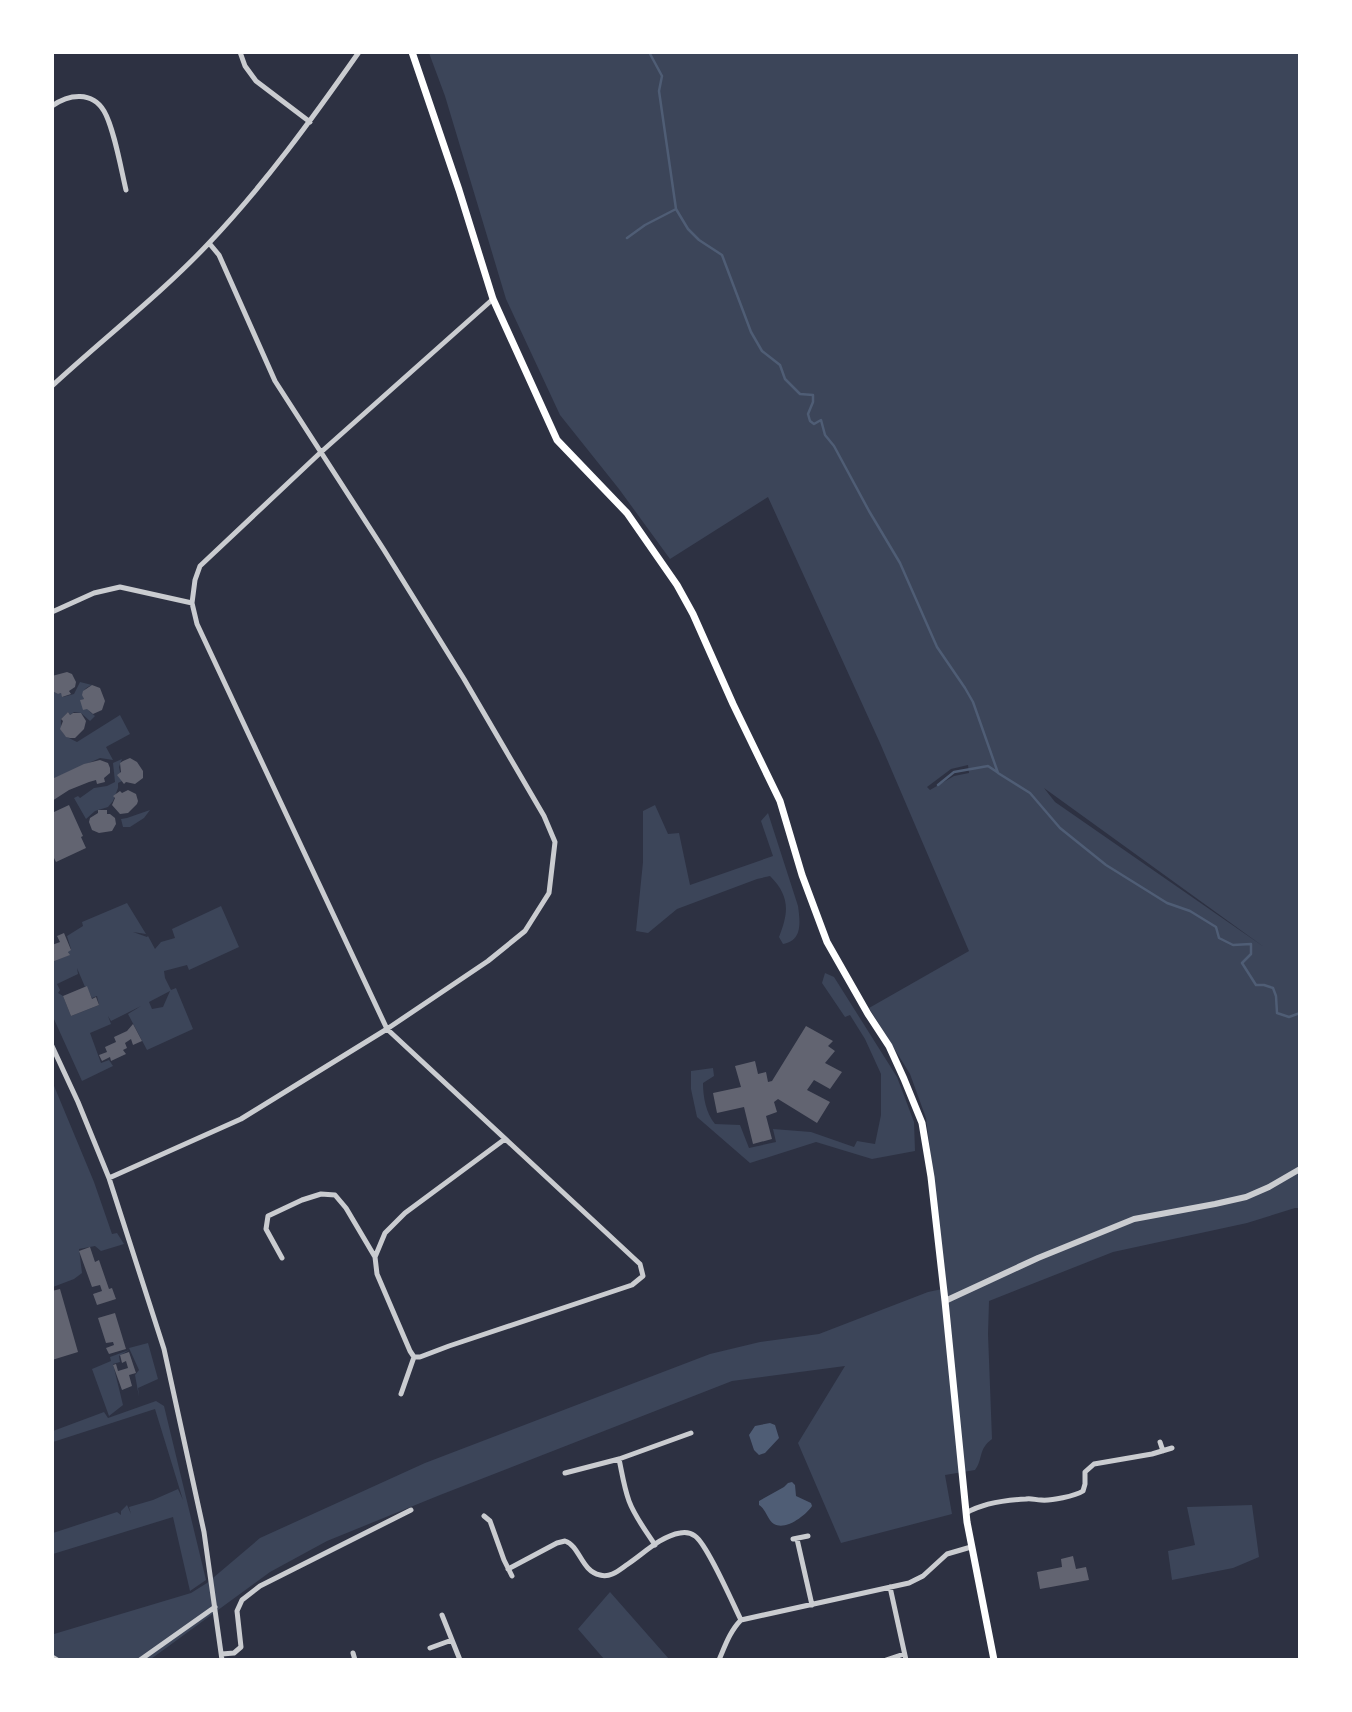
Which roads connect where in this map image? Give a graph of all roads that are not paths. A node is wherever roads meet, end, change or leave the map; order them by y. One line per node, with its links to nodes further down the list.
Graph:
1 (240, 52): 5 (street)
2 (359, 52): 5 (street)
3 (412, 52): 8 (main road)
4 (52, 106): 6 (street)
5 (310, 122): 7 (street)
6 (126, 190)
7 (209, 243): 9 (street); 10 (street)
8 (493, 300): 10 (street); 20 (main road)
9 (52, 386)
10 (320, 453): 11 (street); 13 (street)
11 (192, 603): 12 (street); 13 (street)
12 (52, 612)
13 (387, 1029): 15 (street); 17 (street)
14 (52, 1046): 17 (street)
15 (505, 1139): 18 (street); 21 (street)
16 (1300, 1169): 20 (street)
17 (110, 1178): 39 (street)
18 (375, 1257): 19 (street); 21 (street)
19 (282, 1258)
20 (945, 1301): 30 (main road)
21 (414, 1357): 22 (street)
22 (401, 1394)
23 (691, 1433): 27 (street)
24 (1160, 1442): 26 (street)
25 (1172, 1448): 26 (street)
26 (1163, 1451): 30 (street)
27 (619, 1459): 28 (street); 33 (street)
28 (565, 1473)
29 (411, 1510): 46 (street)
30 (966, 1513): 34 (main road)
31 (484, 1516): 35 (street)
32 (808, 1536): 38 (street)
33 (655, 1545): 35 (street); 41 (street)
34 (970, 1547): 37 (street); 54 (main road)
35 (508, 1568): 36 (street)
36 (512, 1576)
37 (890, 1587): 38 (street); 47 (street)
38 (812, 1605): 41 (street)
39 (215, 1607): 46 (street); 49 (street)
40 (442, 1615): 42 (street)
41 (741, 1620): 52 (street)
42 (452, 1640): 43 (street); 51 (street)
43 (430, 1648)
44 (353, 1653): 50 (street)
45 (52, 1657): 48 (street)
46 (222, 1657)
47 (905, 1657): 53 (street)
48 (57, 1660)
49 (140, 1660)
50 (355, 1660)
51 (460, 1660)
52 (719, 1660)
53 (886, 1660)
54 (994, 1660)

